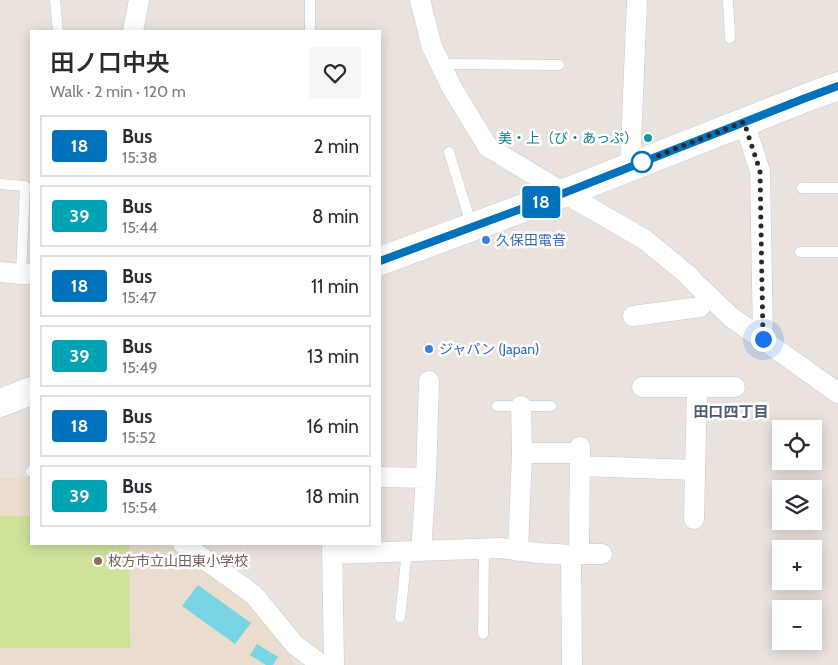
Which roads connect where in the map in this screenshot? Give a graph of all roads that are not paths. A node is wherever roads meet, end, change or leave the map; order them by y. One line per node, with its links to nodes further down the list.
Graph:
1 (55, 0): 7 (lane)
2 (139, 0): 8 (street)
3 (310, 0): 9 (lane)
4 (420, 0): 11 (street)
5 (637, 0): 16 (street)
6 (728, 0): 10 (lane)
7 (58, 30)
8 (132, 30)
9 (310, 30)
10 (730, 38)
11 (441, 64): 12 (lane); 20 (street)
12 (559, 65)
13 (838, 86): 14 (main road)
14 (744, 122): 16 (main road); 29 (street)
15 (449, 152): 21 (lane)
16 (630, 167): 20 (main road)
17 (0, 184): 26 (lane)
18 (802, 188): 19 (lane)
19 (838, 188)
20 (564, 193): 21 (main road); 27 (street)
21 (472, 227): 24 (main road)
22 (800, 252): 23 (lane)
23 (838, 252)
24 (381, 261)
25 (0, 272): 26 (street)
26 (26, 274)
27 (709, 296): 28 (street); 29 (street)
28 (632, 316)
29 (763, 339): 35 (street)
30 (429, 381): 44 (street)
31 (642, 387): 32 (street)
32 (697, 387): 33 (street); 42 (street)
33 (735, 387)
34 (30, 391): 36 (main road)
35 (838, 393)
36 (0, 403)
37 (497, 406): 38 (lane)
38 (521, 406): 39 (lane); 40 (street)
39 (551, 406)
40 (522, 453): 41 (street); 49 (street)
41 (580, 455): 42 (street); 52 (street)
42 (696, 470): 45 (street)
43 (381, 478): 44 (street)
44 (426, 478): 50 (street)
45 (694, 518)
46 (184, 545): 55 (street)
47 (332, 549): 50 (street); 56 (street)
48 (484, 549): 49 (street); 50 (street); 54 (lane)
49 (518, 550): 52 (street)
50 (414, 551): 53 (lane)
51 (602, 554): 52 (street)
52 (576, 555): 57 (street)
53 (400, 617)
54 (483, 634)
55 (322, 665)
56 (334, 665)
57 (572, 665)

